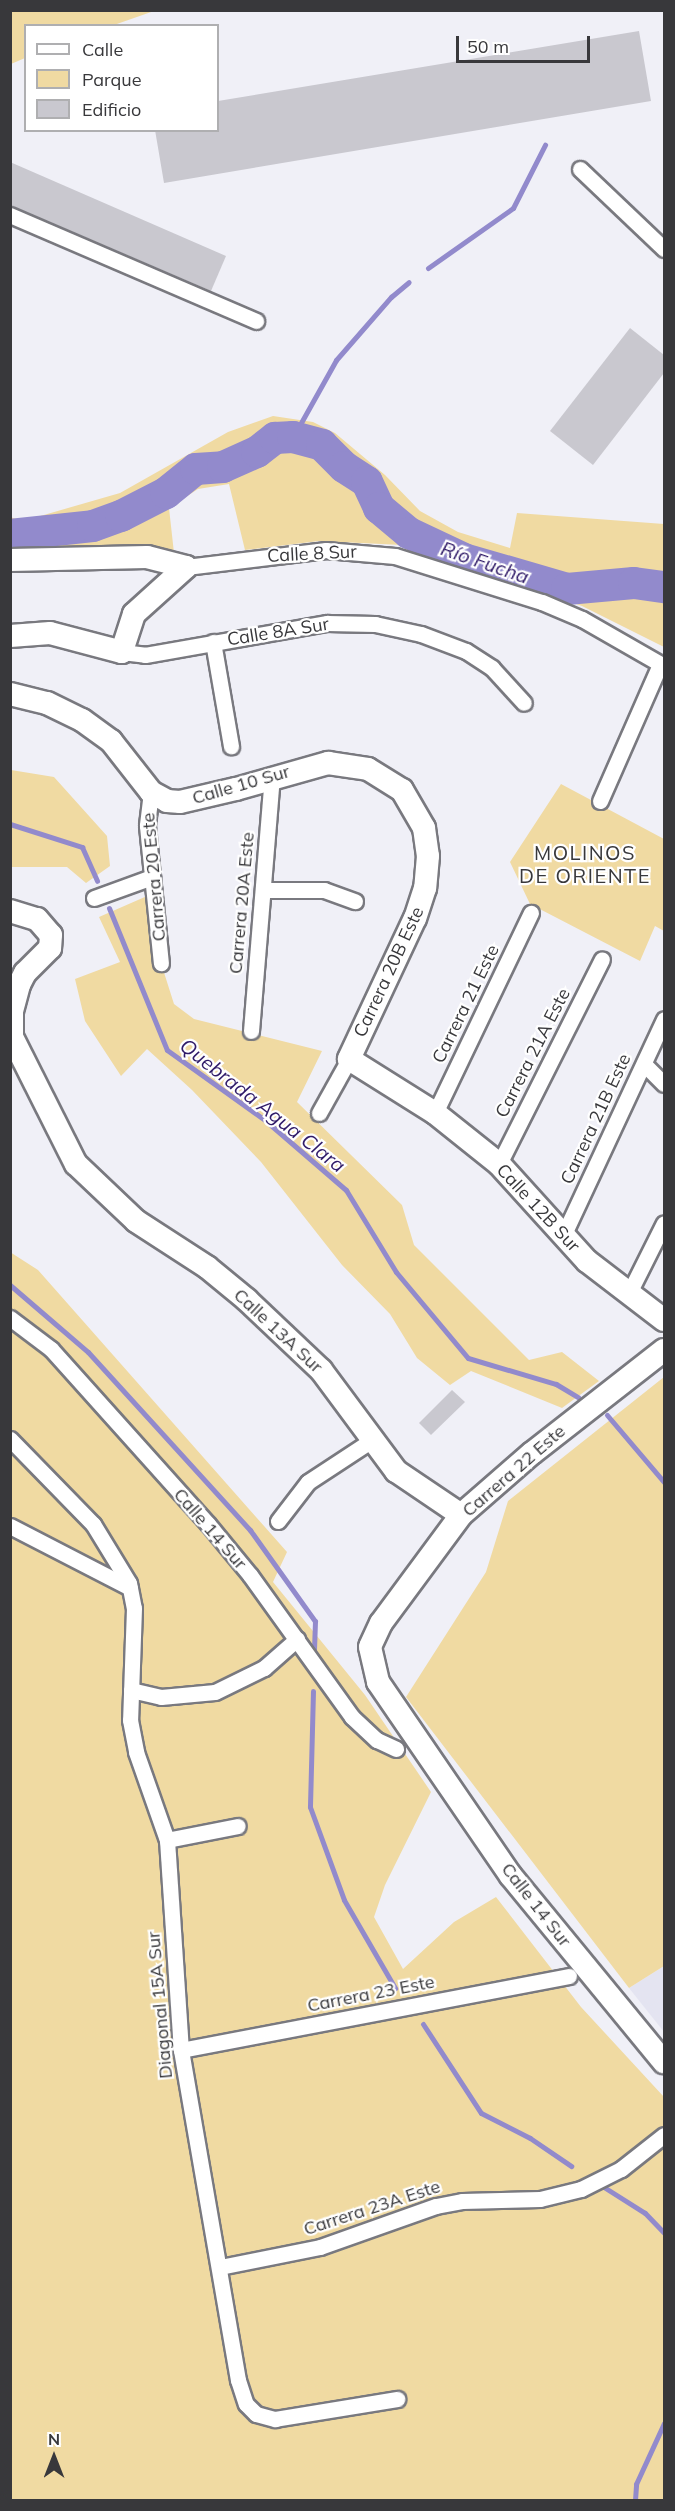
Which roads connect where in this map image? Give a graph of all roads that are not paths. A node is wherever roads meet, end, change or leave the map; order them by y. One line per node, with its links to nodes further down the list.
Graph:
1 (580, 169): 3 (street)
2 (10, 215): 4 (street)
3 (662, 241)
4 (256, 321)
5 (10, 560): 6 (street, Calle 8 Sur)
6 (186, 567): 9 (street); 10 (street, Calle 8 Sur)
7 (10, 636): 9 (street, Calle 8A Sur)
8 (213, 642): 9 (street, Calle 8A Sur); 12 (street, Calle 8A Sur); 13 (street)
9 (122, 652)
10 (662, 665): 16 (street)
11 (10, 694): 15 (street)
12 (525, 703)
13 (231, 746)
14 (272, 778): 15 (street, Calle 10 Sur); 17 (street, Calle 10 Sur); 19 (street, Carrera 20A Este)
15 (151, 792): 18 (street, Carrera 20 Este)
16 (600, 801)
17 (418, 814): 28 (street, Carrera 20B Este)
18 (152, 877): 20 (street); 25 (street, Carrera 20 Este)
19 (263, 890): 21 (street); 27 (street, Carrera 20A Este)
20 (94, 898)
21 (355, 901)
22 (10, 911): 41 (street, Calle 13A Sur)
23 (531, 913): 32 (street, Carrera 21 Este)
24 (602, 959): 33 (street, Carrera 21A Este)
25 (161, 963)
26 (664, 1019): 29 (street, Carrera 21B Este)
27 (251, 1031)
28 (349, 1059): 31 (street); 32 (street, Calle 12B Sur)
29 (644, 1064): 30 (street); 35 (street, Carrera 21B Este)
30 (664, 1084)
31 (319, 1113)
32 (435, 1113): 33 (street, Calle 12B Sur)
33 (499, 1164): 35 (street, Calle 12B Sur)
34 (664, 1223): 36 (street)
35 (563, 1236): 36 (street, Calle 12B Sur)
36 (628, 1295): 38 (street, Calle 12B Sur)
37 (10, 1318): 46 (street, Calle 14 Sur)
38 (664, 1320)
39 (664, 1350): 42 (street, Carrera 22 Este)
40 (10, 1439): 45 (street)
41 (372, 1440): 42 (street, Calle 13A Sur); 43 (street)
42 (461, 1515): 47 (street, Carrera 22 Este)
43 (278, 1521)
44 (10, 1526): 45 (street)
45 (130, 1588): 48 (street, Diagonal 15A Sur)
46 (297, 1639): 48 (street); 49 (street, Calle 14 Sur)
47 (370, 1647): 54 (street, Calle 14 Sur)
48 (131, 1690): 51 (street, Diagonal 15A Sur)
49 (396, 1749)
50 (238, 1826): 51 (street)
51 (167, 1840): 53 (street, Diagonal 15A Sur)
52 (569, 1977): 53 (street, Carrera 23 Este)
53 (181, 2050): 56 (street, Diagonal 15A Sur)
54 (664, 2062)
55 (664, 2136): 56 (street, Carrera 23A Este)
56 (220, 2267): 57 (street, Diagonal 15A Sur)
57 (397, 2399)

